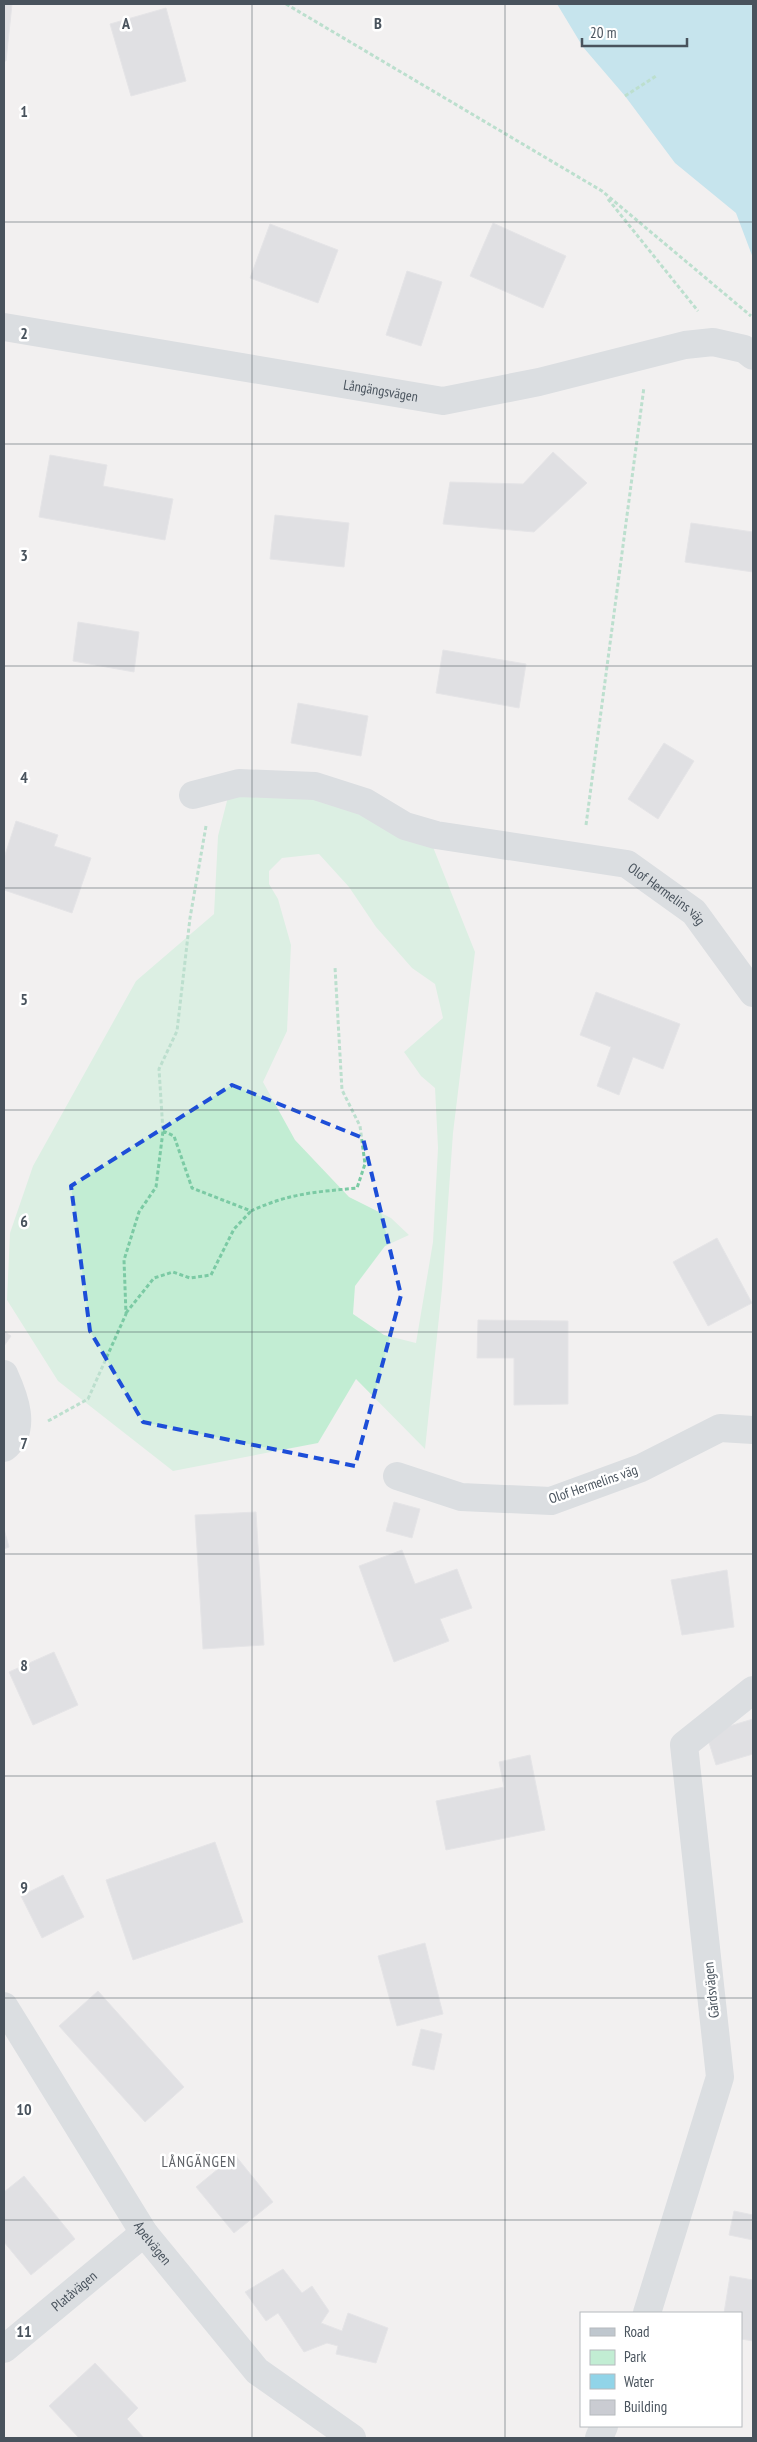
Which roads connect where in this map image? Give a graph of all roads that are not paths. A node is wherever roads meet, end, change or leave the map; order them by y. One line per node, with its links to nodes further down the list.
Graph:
1 (4, 327): 2 (street, Långängsvägen)
2 (753, 356)
3 (202, 793): 4 (street, Olof Hermelins väg)
4 (753, 993)
5 (4, 1374): 7 (street)
6 (753, 1430): 8 (street, Olof Hermelins väg)
7 (7, 1446)
8 (397, 1476)
9 (753, 1690): 12 (street, Gårdsvägen)
10 (4, 2006): 11 (street, Apelvägen)
11 (144, 2233): 13 (street, Platåvägen); 14 (street, Apelvägen)
12 (647, 2312)
13 (4, 2349)
14 (352, 2438)

